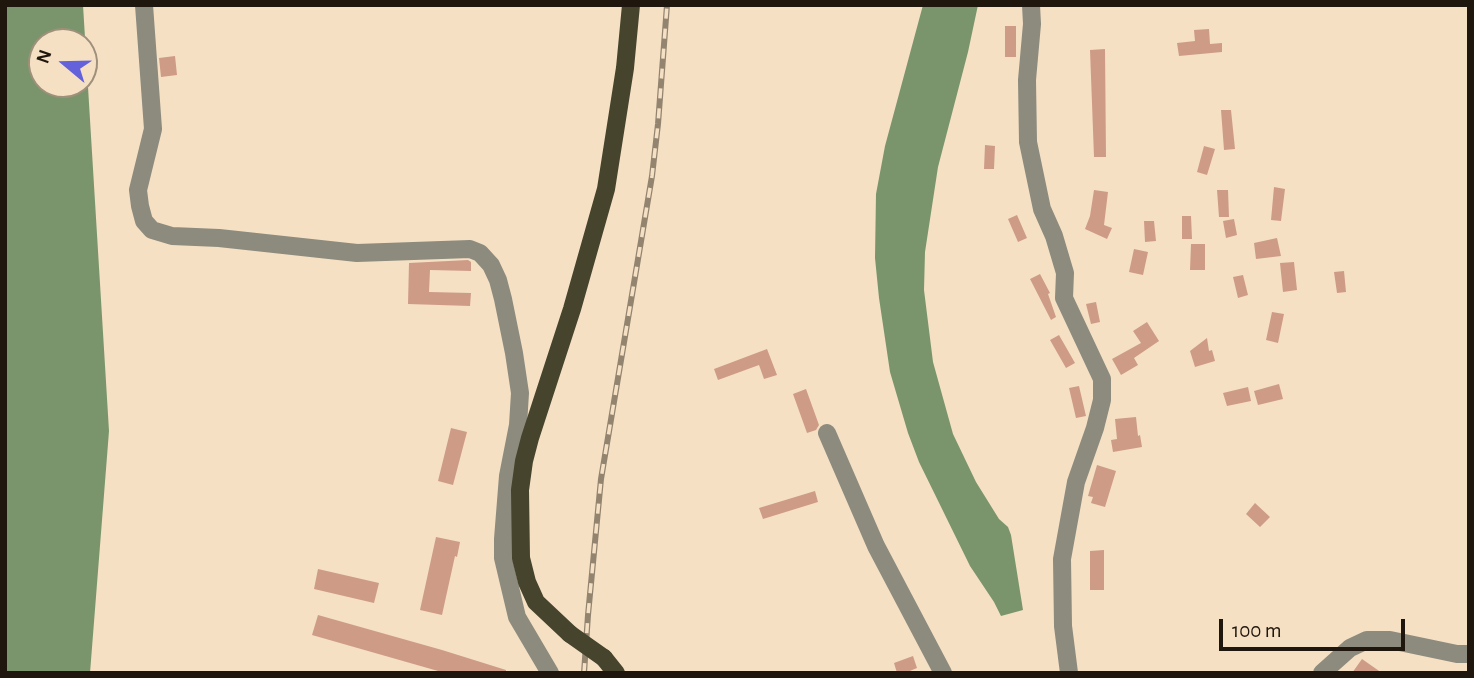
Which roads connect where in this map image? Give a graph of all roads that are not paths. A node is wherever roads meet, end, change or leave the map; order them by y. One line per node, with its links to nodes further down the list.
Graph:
1 (144, 5): 5 (street)
2 (631, 5): 5 (main road)
3 (1031, 5): 10 (street)
4 (827, 433): 9 (street)
5 (512, 558): 7 (street); 8 (main road, bridge)
6 (1469, 654): 11 (street)
7 (550, 673)
8 (616, 673)
9 (943, 673)
10 (1069, 673)
11 (1322, 673)

